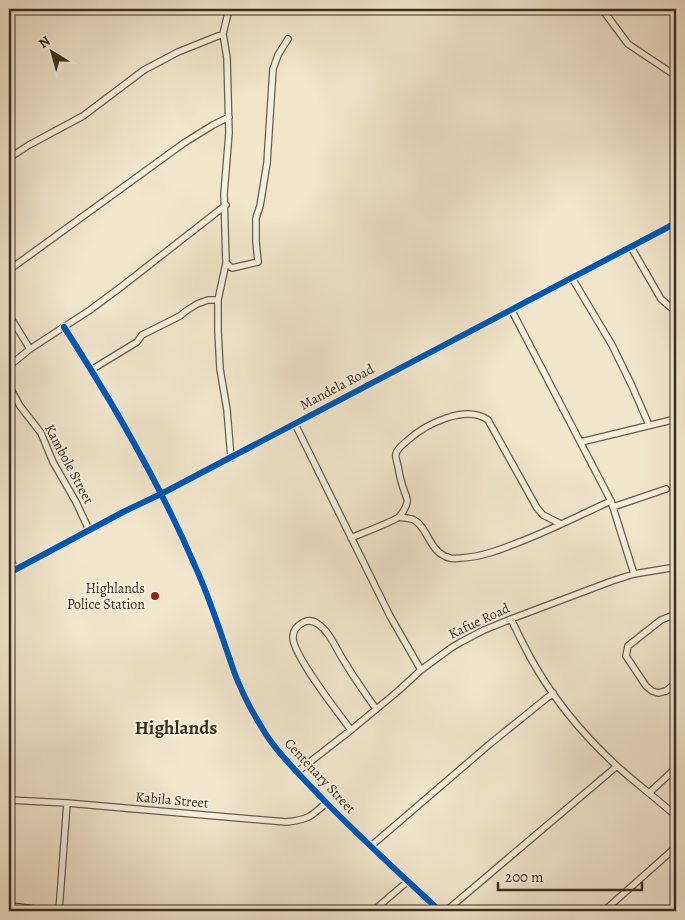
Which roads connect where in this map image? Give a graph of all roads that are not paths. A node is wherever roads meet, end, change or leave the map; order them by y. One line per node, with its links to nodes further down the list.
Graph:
1 (229, 9): 3 (street)
2 (602, 9): 5 (street)
3 (223, 34): 6 (street); 7 (street)
4 (288, 39): 11 (street)
5 (676, 76)
6 (229, 117): 8 (street); 12 (street)
7 (9, 158)
8 (226, 205): 11 (street); 18 (street)
9 (676, 223): 10 (street, Mandela Road)
10 (631, 246): 13 (street, Mandela Road); 16 (street)
11 (226, 263): 14 (street)
12 (9, 270)
13 (572, 278): 15 (street, Mandela Road); 25 (street)
14 (218, 300): 21 (street); 27 (street)
15 (511, 309): 24 (street, Mandela Road); 26 (street)
16 (676, 312)
17 (9, 316): 19 (street)
18 (64, 327): 19 (street); 21 (street, Centenary Street)
19 (30, 349): 20 (street)
20 (9, 366)
21 (91, 370): 29 (street, Centenary Street)
22 (9, 386): 33 (street, Kambole Street)
23 (676, 419): 25 (street)
24 (295, 424): 27 (street, Mandela Road); 34 (street)
25 (649, 425): 26 (street)
26 (581, 442): 30 (street)
27 (231, 458): 29 (street, Mandela Road)
28 (666, 488): 30 (street)
29 (161, 494): 33 (street, Mandela Road); 48 (street, Centenary Street)
30 (612, 504): 32 (street); 38 (street)
31 (399, 517): 32 (street); 32 (street); 34 (street)
32 (561, 524)
33 (89, 530): 37 (street, Mandela Road)
34 (351, 538): 41 (street)
35 (9, 556): 37 (street)
36 (676, 567): 38 (street, Kafue Road)
37 (12, 571)
38 (634, 574): 40 (street, Kafue Road)
39 (676, 614): 42 (street)
40 (511, 619): 41 (street, Kafue Road); 43 (street)
41 (421, 670): 44 (street, Kafue Road)
42 (676, 683)
43 (553, 693): 46 (street); 54 (street)
44 (376, 709): 45 (street, Kafue Road); 45 (street)
45 (352, 730): 48 (street, Kafue Road)
46 (617, 766): 49 (street); 62 (street)
47 (676, 768): 49 (street)
48 (297, 772): 52 (street, Centenary Street)
49 (649, 793): 53 (street)
50 (9, 800): 51 (street, Kabila Street)
51 (67, 803): 52 (street, Kabila Street); 59 (street)
52 (326, 803): 54 (street, Centenary Street)
53 (676, 816)
54 (370, 846): 56 (street, Centenary Street)
55 (676, 847): 63 (street)
56 (408, 881): 60 (street); 61 (street, Centenary Street)
57 (9, 908): 58 (highway)
58 (35, 911)
59 (59, 911)
60 (373, 911)
61 (440, 911)
62 (446, 911)
63 (604, 911)

